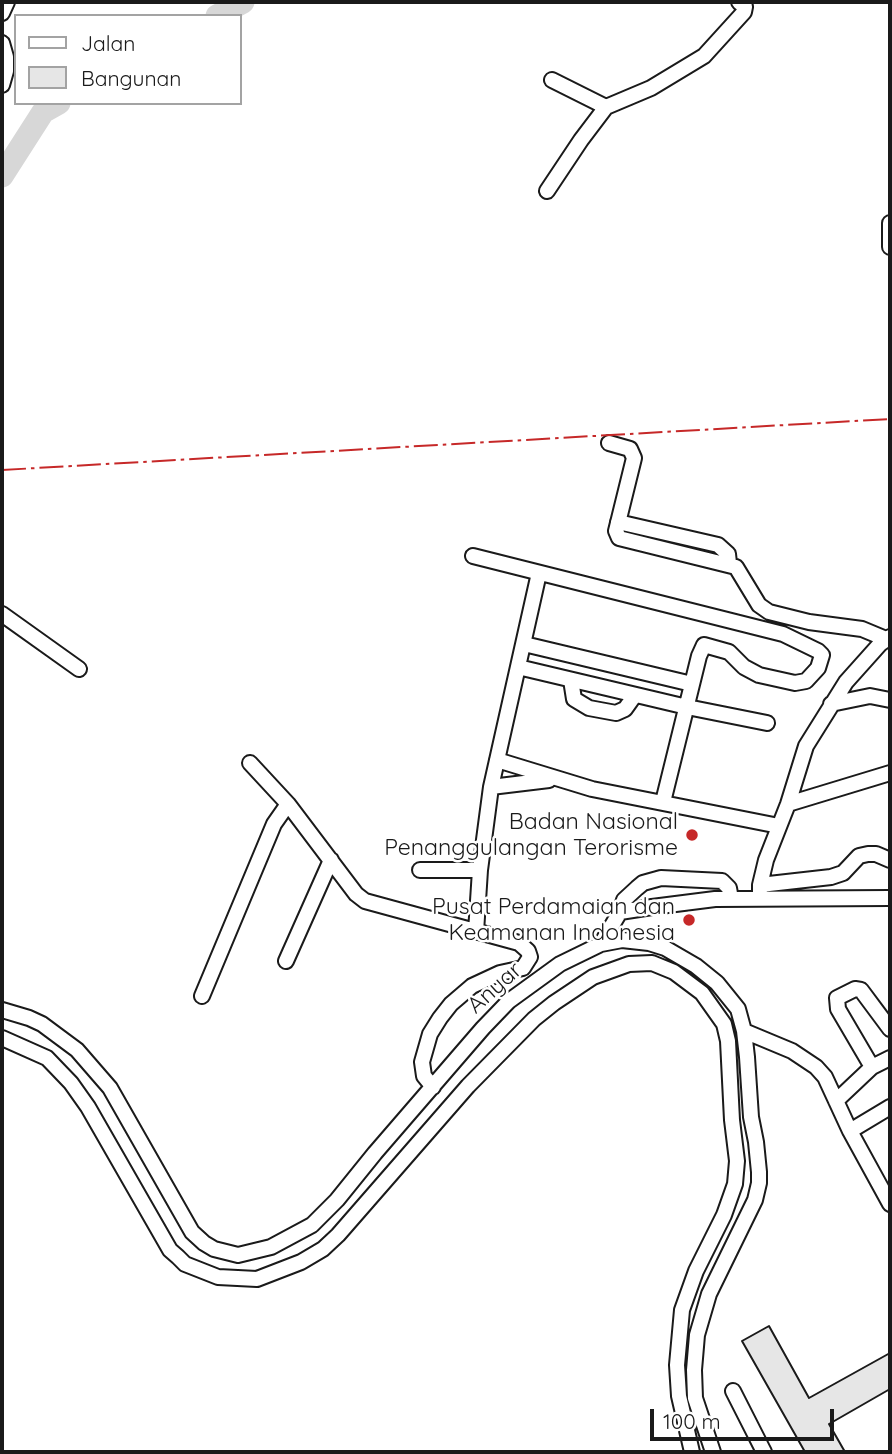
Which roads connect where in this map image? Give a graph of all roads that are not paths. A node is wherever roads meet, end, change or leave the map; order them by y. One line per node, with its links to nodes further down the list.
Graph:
1 (7, 2): 3 (street)
2 (739, 2): 7 (street)
3 (2, 13)
4 (2, 43): 6 (street)
5 (552, 79): 7 (street)
6 (2, 85)
7 (606, 107): 8 (street)
8 (547, 191)
9 (890, 223): 10 (street)
10 (890, 247)
11 (609, 443): 12 (street)
12 (618, 522): 13 (street); 14 (street)
13 (684, 537): 14 (street); 16 (street)
14 (680, 552): 16 (street)
15 (473, 556): 17 (street)
16 (729, 563): 19 (street)
17 (539, 573): 20 (street); 24 (street)
18 (2, 614): 22 (street)
19 (888, 638): 27 (street)
20 (524, 644): 21 (street); 24 (street)
21 (518, 667): 23 (street); 30 (street)
22 (79, 669)
23 (571, 680): 25 (street); 25 (street)
24 (692, 684): 28 (street)
25 (635, 695): 28 (street)
26 (890, 700): 27 (street)
27 (831, 704): 37 (street)
28 (687, 707): 29 (street); 35 (street)
29 (766, 723)
30 (497, 760): 33 (street); 34 (street)
31 (250, 763): 36 (street)
32 (890, 773): 37 (street)
33 (554, 779): 34 (street); 35 (street)
34 (491, 787): 42 (street)
35 (663, 802): 38 (street)
36 (288, 804): 39 (street); 50 (street)
37 (788, 804): 38 (street)
38 (779, 826): 43 (street)
39 (331, 860): 47 (street); 49 (street)
40 (890, 860): 43 (street)
41 (420, 870): 42 (street)
42 (480, 870): 47 (street)
43 (760, 891): 44 (street); 45 (street)
44 (890, 898)
45 (731, 899): 46 (street); 46 (street)
46 (620, 912): 48 (street)
47 (476, 932): 61 (street)
48 (601, 944): 51 (street, Anyar); 59 (street, Anyar)
49 (286, 961)
50 (202, 996)
51 (738, 1009): 53 (street); 55 (street, Anyar)
52 (2, 1010): 61 (street, Anyar)
53 (721, 1016): 60 (street); 66 (street)
54 (890, 1029): 58 (street)
55 (744, 1031): 62 (street); 67 (street, Anyar)
56 (2, 1038): 60 (street)
57 (890, 1058): 58 (street)
58 (873, 1068): 62 (street)
59 (449, 1069): 60 (street); 61 (street, Anyar)
60 (468, 1086)
61 (433, 1087)
62 (836, 1101): 64 (street)
63 (890, 1107): 64 (street)
64 (849, 1131): 65 (street)
65 (890, 1204)
66 (724, 1215): 67 (street); 69 (street)
67 (745, 1222): 70 (street, Anyar)
68 (733, 1391): 71 (street)
69 (692, 1452)
70 (712, 1452)
71 (764, 1452)

